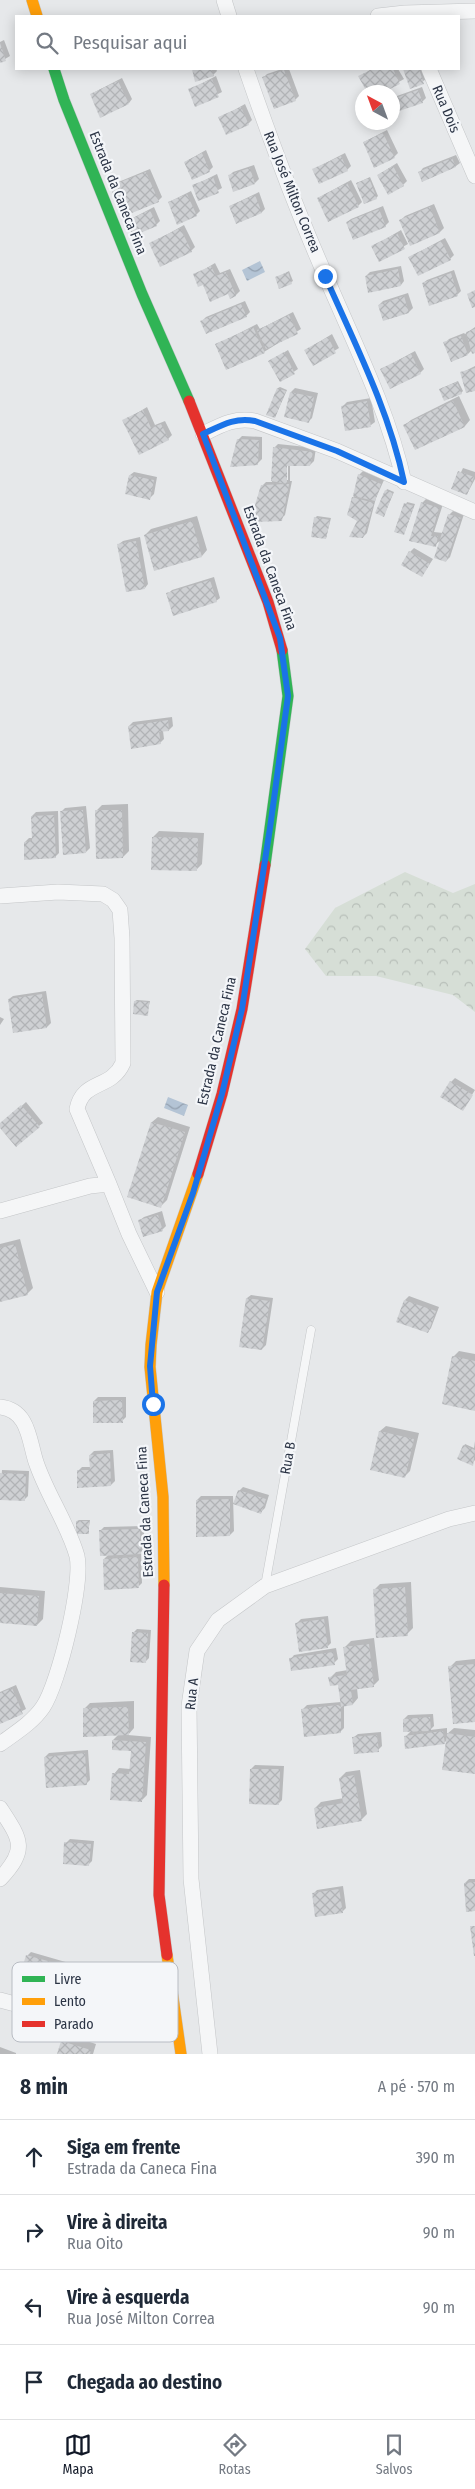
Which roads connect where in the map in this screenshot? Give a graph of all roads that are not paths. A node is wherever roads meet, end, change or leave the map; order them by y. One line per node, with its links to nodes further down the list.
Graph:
1 (32, 0): 5 (street)
2 (224, 0): 6 (street)
3 (404, 10): 4 (street); 7 (street)
4 (475, 11)
5 (37, 15)
6 (228, 15)
7 (382, 15)
8 (54, 70): 12 (street, Estrada da Caneca Fina)
9 (246, 70): 13 (street, Rua José Milton Correa)
10 (429, 70): 11 (street, Rua Dois)
11 (475, 176)
12 (203, 434): 13 (street); 18 (street, Estrada da Caneca Fina)
13 (404, 482): 14 (street)
14 (475, 512)
15 (0, 896): 16 (street)
16 (109, 1184): 17 (street); 18 (street)
17 (0, 1211)
18 (157, 1292): 26 (street, Estrada da Caneca Fina)
19 (311, 1330): 22 (lane, Rua B)
20 (0, 1407): 23 (street)
21 (475, 1513): 22 (street, Rua A)
22 (266, 1586): 29 (street, Rua A)
23 (0, 1744)
24 (0, 1808): 25 (street)
25 (0, 1879)
26 (168, 1962)
27 (178, 2032): 28 (street, Estrada da Caneca Fina)
28 (181, 2054)
29 (210, 2054)

